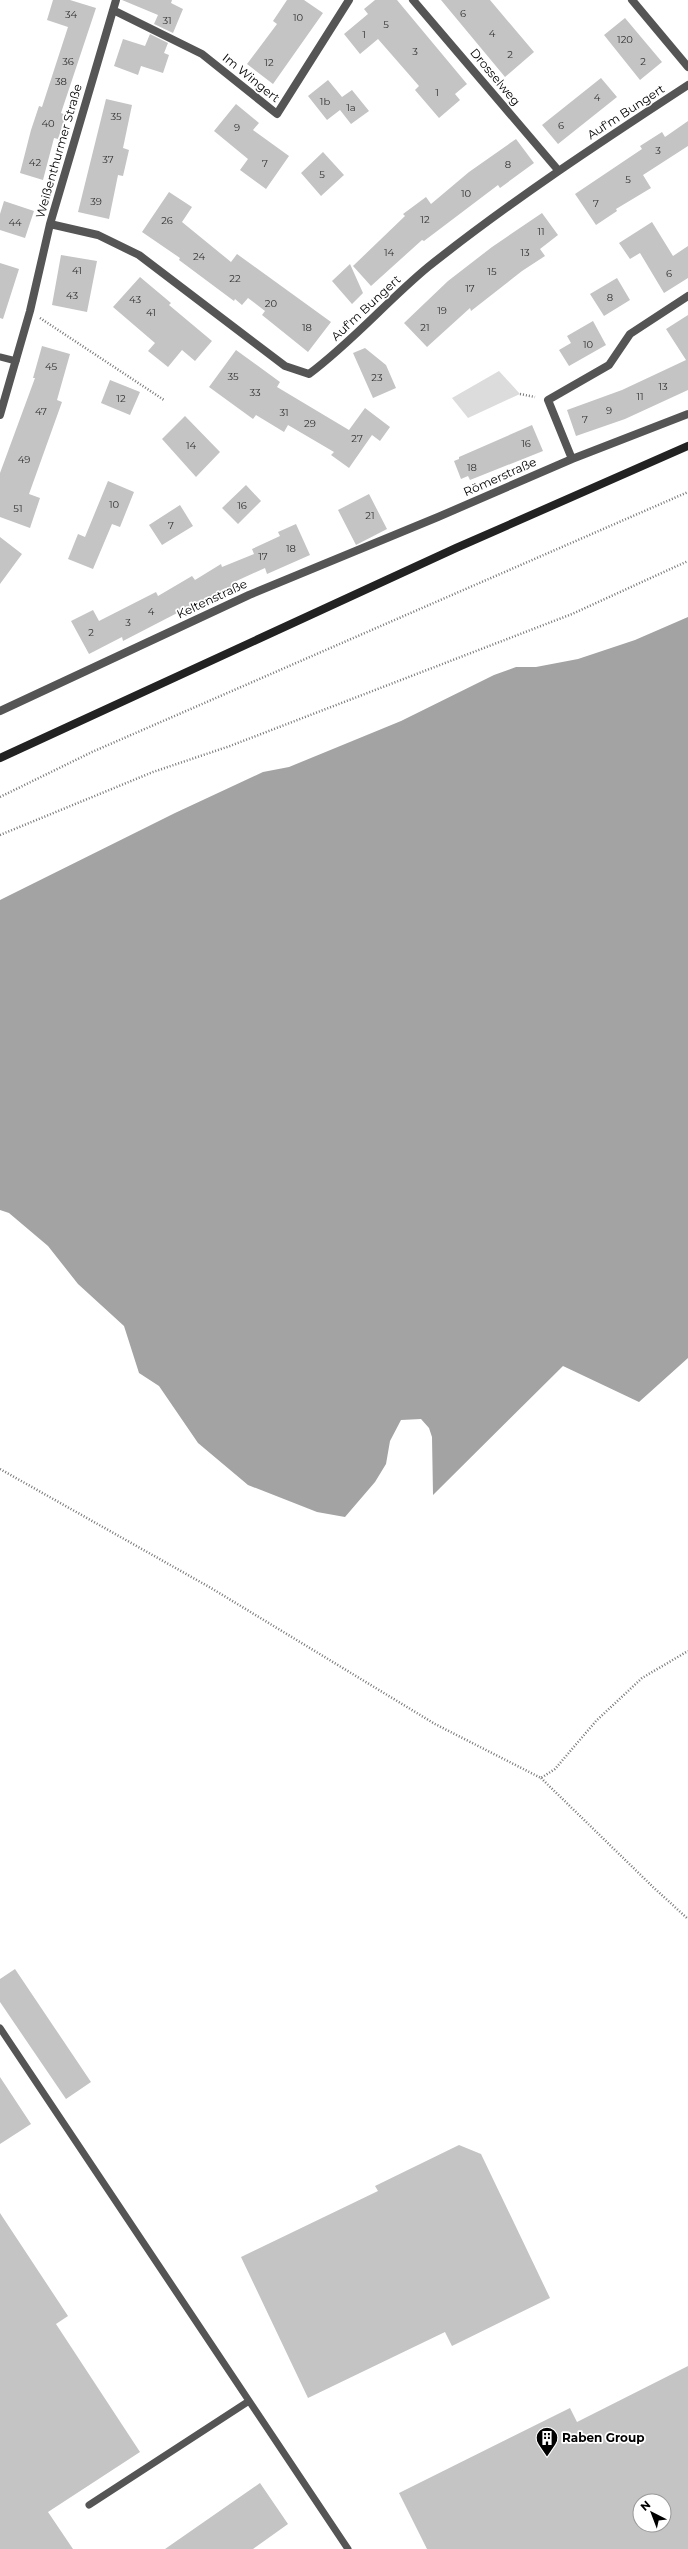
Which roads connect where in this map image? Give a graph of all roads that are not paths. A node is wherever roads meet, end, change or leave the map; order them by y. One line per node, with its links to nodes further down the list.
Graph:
1 (116, 0): 5 (street, Weißenthurmer Straße)
2 (349, 0): 5 (street, Im Wingert)
3 (413, 0): 8 (street, Drosselweg)
4 (632, 0): 6 (street)
5 (113, 10): 9 (street, Weißenthurmer Straße)
6 (688, 67)
7 (688, 85): 8 (street, Auf'm Bungert)
8 (558, 170): 9 (street, Auf'm Bungert)
9 (50, 224): 12 (street, Weißenthurmer Straße)
10 (688, 296): 16 (street)
11 (0, 356): 12 (lane)
12 (16, 361): 14 (street, Weißenthurmer Straße)
13 (688, 414): 16 (street, Römerstraße)
14 (0, 415)
15 (688, 446): 19 (street)
16 (572, 459): 17 (street, Römerstraße)
17 (438, 518): 18 (street, Keltenstraße)
18 (0, 711)
19 (0, 758)
20 (0, 2028): 21 (lane)
21 (250, 2401): 22 (lane); 23 (lane)
22 (88, 2505)
23 (348, 2549)

